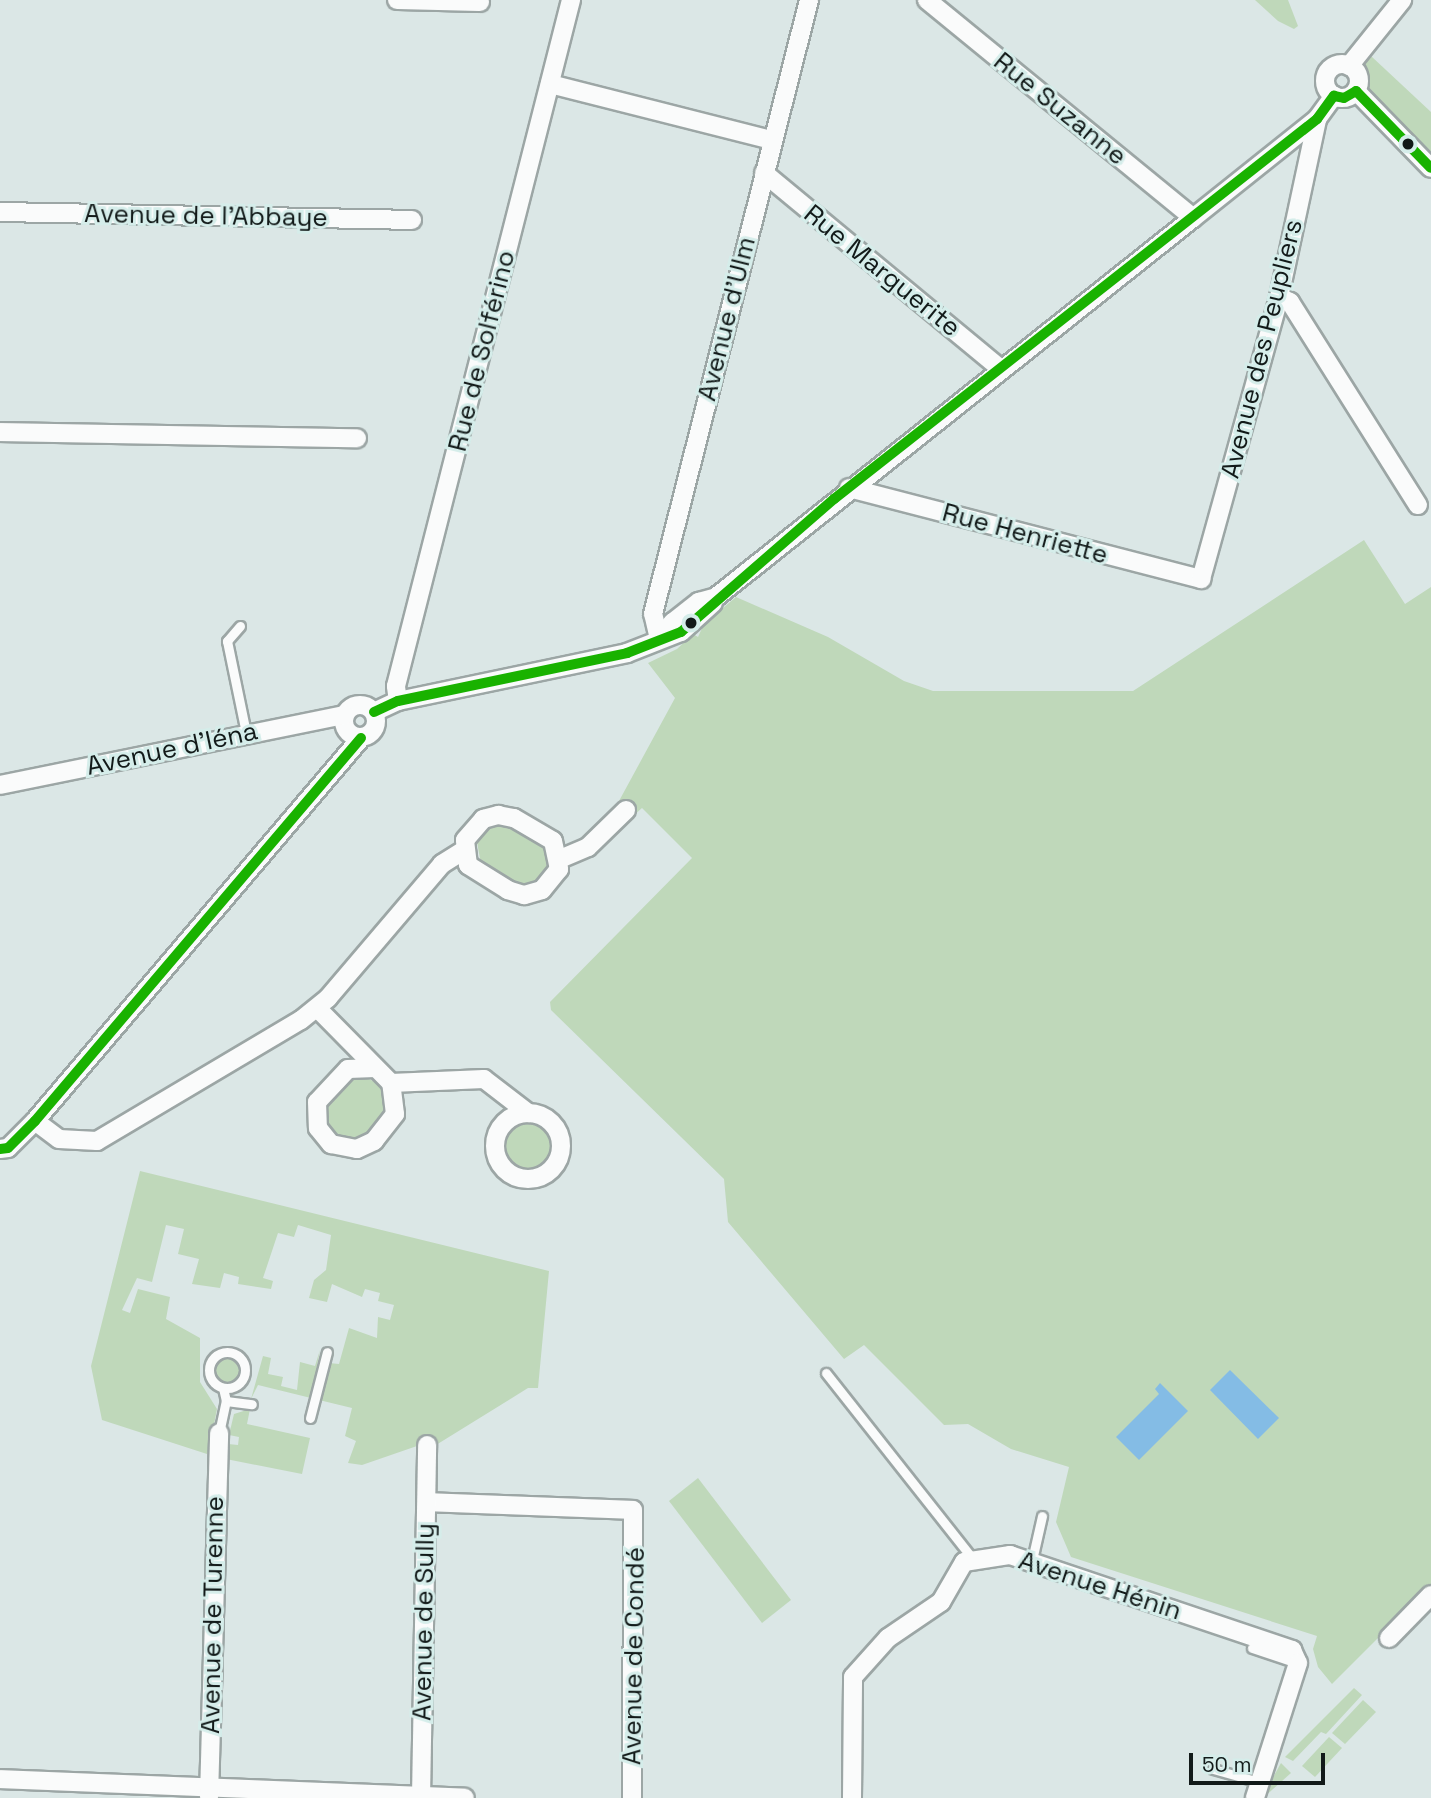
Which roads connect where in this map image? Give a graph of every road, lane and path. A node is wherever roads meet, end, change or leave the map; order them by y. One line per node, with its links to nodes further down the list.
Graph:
1 (397, 0): 6 (street)
2 (571, 0): 8 (street, Rue de Solférino)
3 (809, 0): 12 (street, Avenue d'Ulm)
4 (927, 0): 16 (street, Rue Suzanne)
5 (1402, 0): 7 (street)
6 (480, 2)
7 (1349, 66): 9 (street); 10 (street)
8 (550, 84): 12 (street); 27 (street, Rue de Solférino)
9 (1356, 91): 10 (street); 13 (street)
10 (1334, 96): 11 (street)
11 (1317, 119): 16 (street); 18 (street, Avenue des Peupliers)
12 (772, 140): 14 (street, Avenue d'Ulm)
13 (1431, 169)
14 (763, 175): 19 (street, Rue Marguerite); 26 (street, Avenue d'Ulm)
15 (0, 212): 17 (street, Avenue de l'Abbaye)
16 (1194, 218): 19 (street)
17 (412, 220)
18 (1279, 297): 23 (street); 24 (street, Avenue des Peupliers)
19 (1001, 369): 22 (street)
20 (0, 432): 21 (street)
21 (357, 438)
22 (849, 488): 24 (street, Rue Henriette); 26 (street)
23 (1418, 505)
24 (1201, 579)
25 (240, 626): 30 (lane)
26 (659, 639): 27 (street)
27 (398, 702): 28 (street)
28 (374, 712): 29 (street); 31 (street)
29 (345, 715): 30 (street, Avenue d'Iéna); 31 (street)
30 (246, 733): 32 (street, Avenue d'Iéna)
31 (361, 738): 40 (street)
32 (0, 785)
33 (626, 810): 35 (street)
34 (463, 851): 35 (street); 35 (street); 36 (street)
35 (560, 859)
36 (317, 1009): 37 (street); 40 (street)
37 (375, 1068): 38 (street); 38 (street)
38 (390, 1083): 39 (street)
39 (528, 1113)
40 (34, 1121): 41 (street)
41 (0, 1149)
42 (327, 1353): 47 (lane)
43 (827, 1373): 52 (lane)
44 (223, 1388): 44 (lane); 45 (lane)
45 (226, 1401): 46 (lane); 48 (lane)
46 (252, 1404)
47 (310, 1418)
48 (219, 1433): 61 (street, Avenue de Turenne)
49 (427, 1445): 50 (street, Avenue de Sully)
50 (427, 1502): 62 (street, Avenue de Sully); 64 (street, Avenue de Condé)
51 (1042, 1516): 53 (lane)
52 (972, 1558): 53 (street, Avenue Hénin); 65 (street)
53 (1032, 1560): 57 (street, Avenue Hénin)
54 (1431, 1595): 55 (street)
55 (1389, 1638)
56 (1252, 1648): 57 (lane)
57 (1298, 1663): 60 (street)
58 (1213, 1769): 60 (lane)
59 (0, 1779): 61 (street)
60 (1257, 1790)
61 (209, 1792): 62 (street)
62 (421, 1797): 63 (street)
63 (465, 1798)
64 (632, 1798)
65 (852, 1798)

